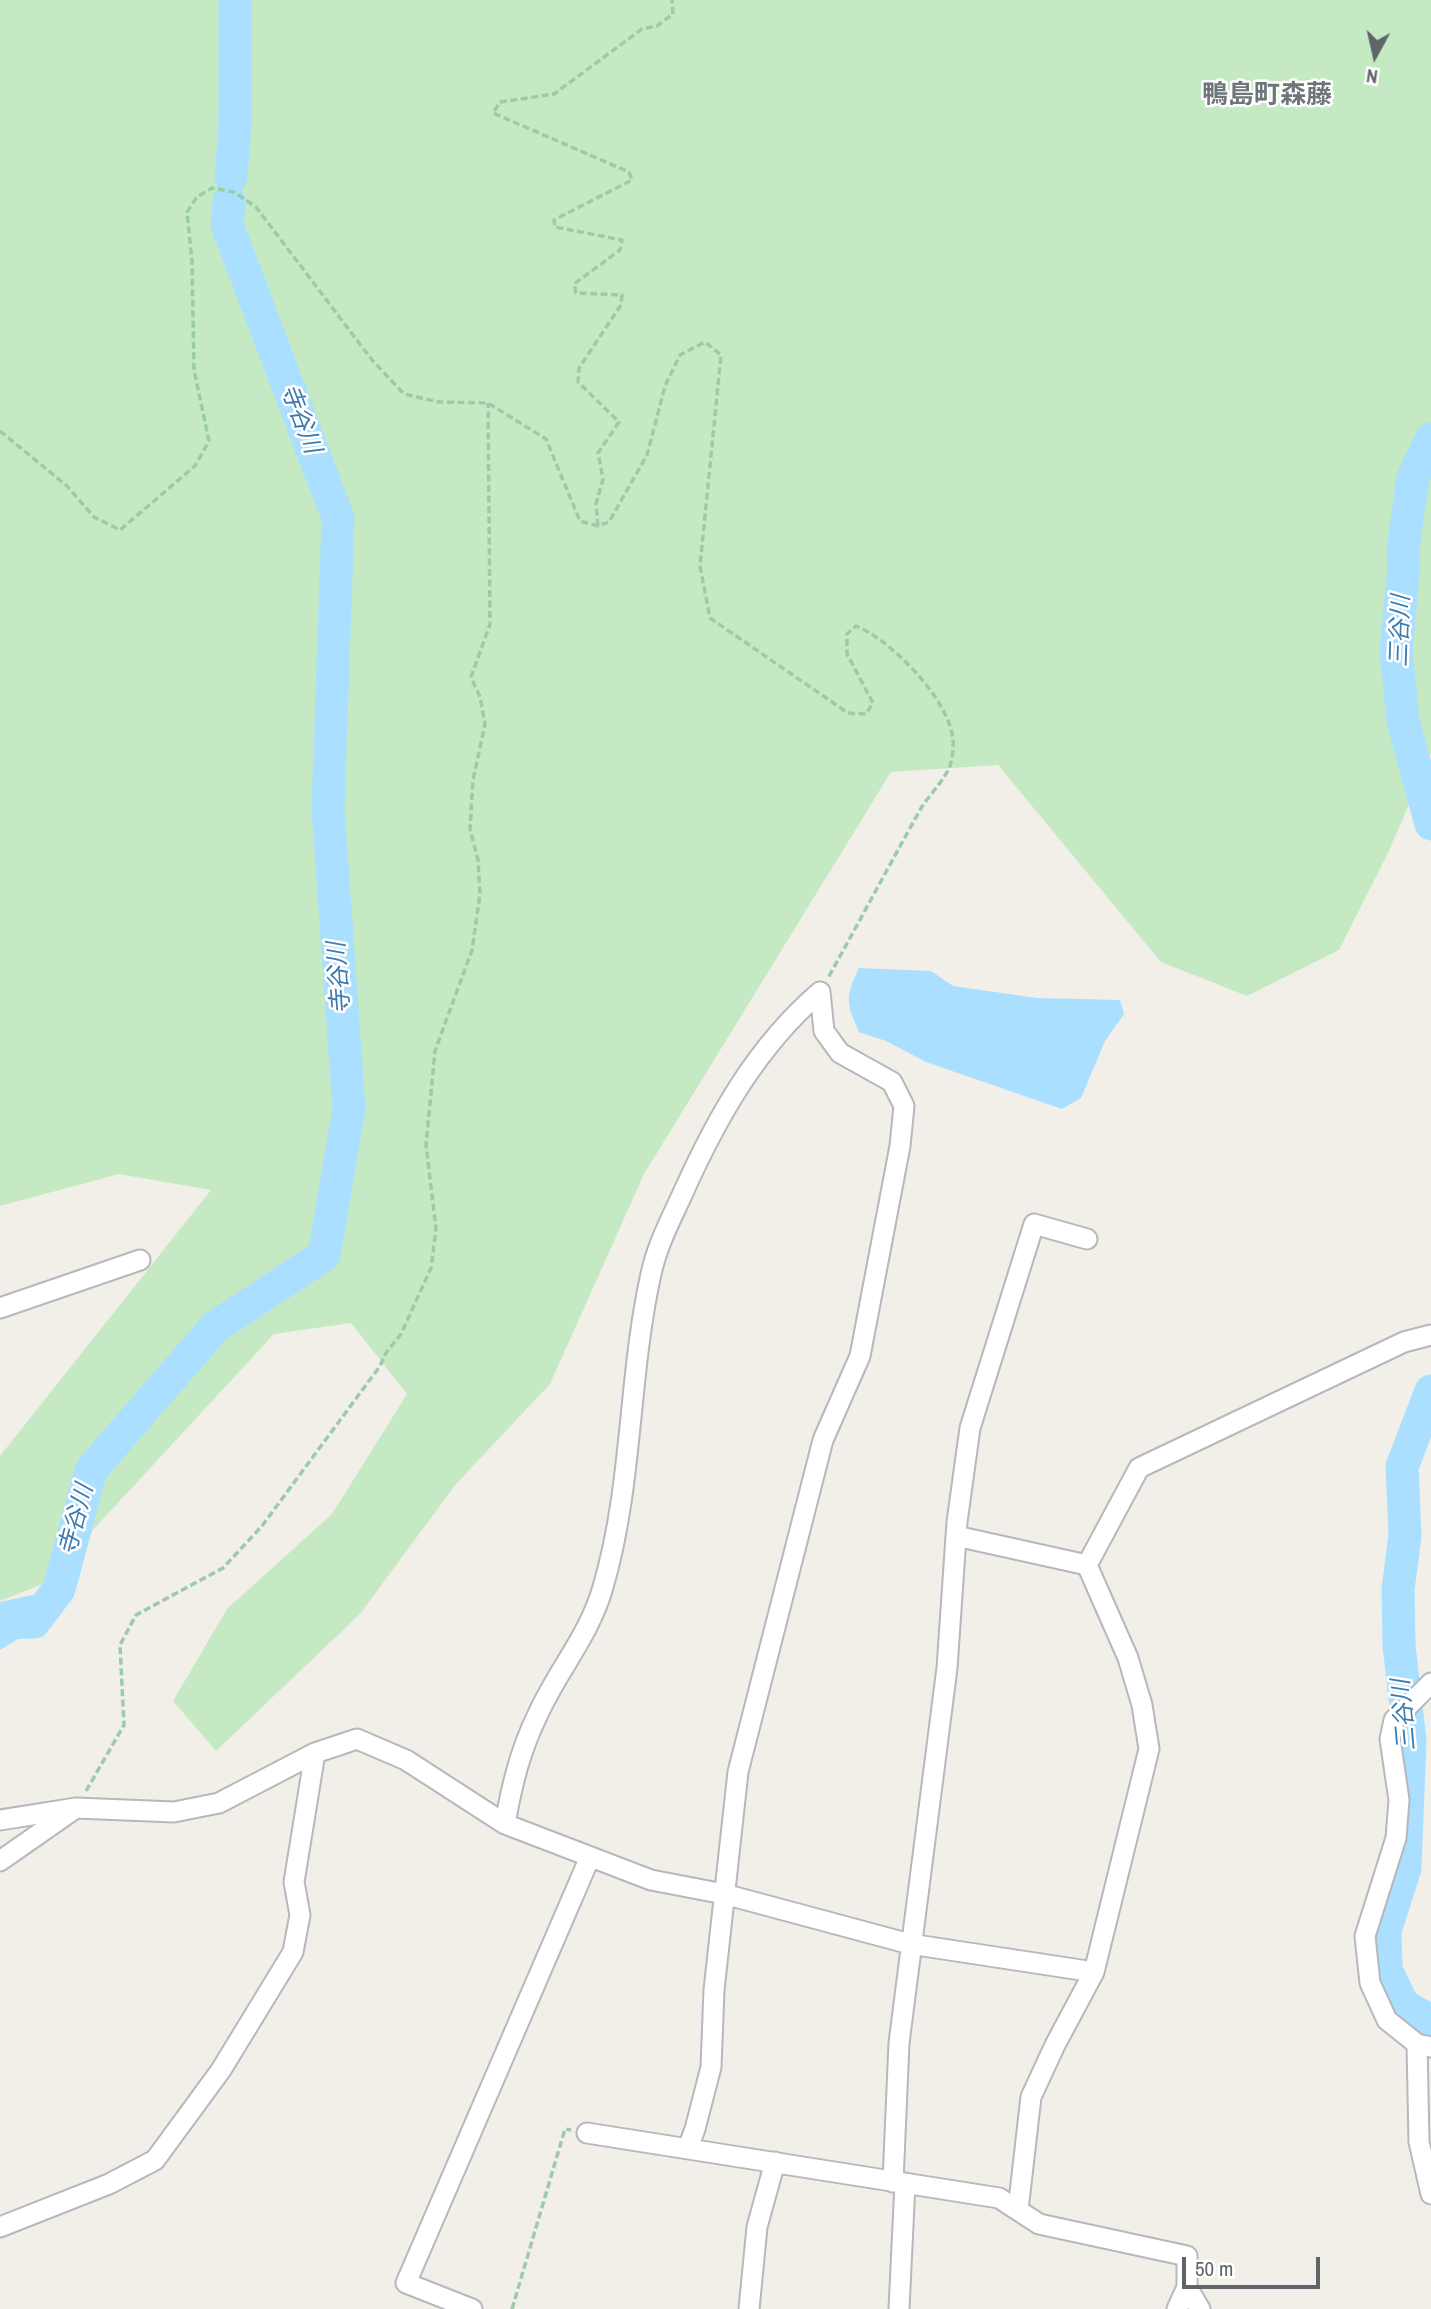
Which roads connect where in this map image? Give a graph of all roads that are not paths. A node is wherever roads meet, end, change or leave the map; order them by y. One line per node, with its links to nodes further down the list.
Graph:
1 (1087, 1239): 5 (street)
2 (140, 1259): 3 (street)
3 (0, 1308)
4 (1431, 1335): 6 (street)
5 (956, 1536): 6 (street); 15 (street)
6 (1087, 1565): 16 (street)
7 (1424, 1689): 17 (street)
8 (315, 1753): 9 (street); 11 (street); 24 (street)
9 (76, 1808): 10 (street); 13 (street)
10 (0, 1820)
11 (505, 1824): 12 (street); 14 (street)
12 (590, 1857): 14 (street); 26 (street)
13 (0, 1861)
14 (724, 1894): 15 (street); 19 (street)
15 (910, 1944): 16 (street); 21 (street)
16 (1094, 1972): 23 (street)
17 (1424, 2046): 22 (street)
18 (587, 2133): 19 (street)
19 (688, 2148): 20 (street)
20 (775, 2162): 21 (street); 27 (street)
21 (899, 2183): 23 (street); 28 (street)
22 (1431, 2194)
23 (1018, 2210): 25 (street)
24 (0, 2227)
25 (1187, 2287): 29 (street); 30 (street)
26 (472, 2309)
27 (749, 2309)
28 (899, 2309)
29 (1177, 2309)
30 (1200, 2309)

